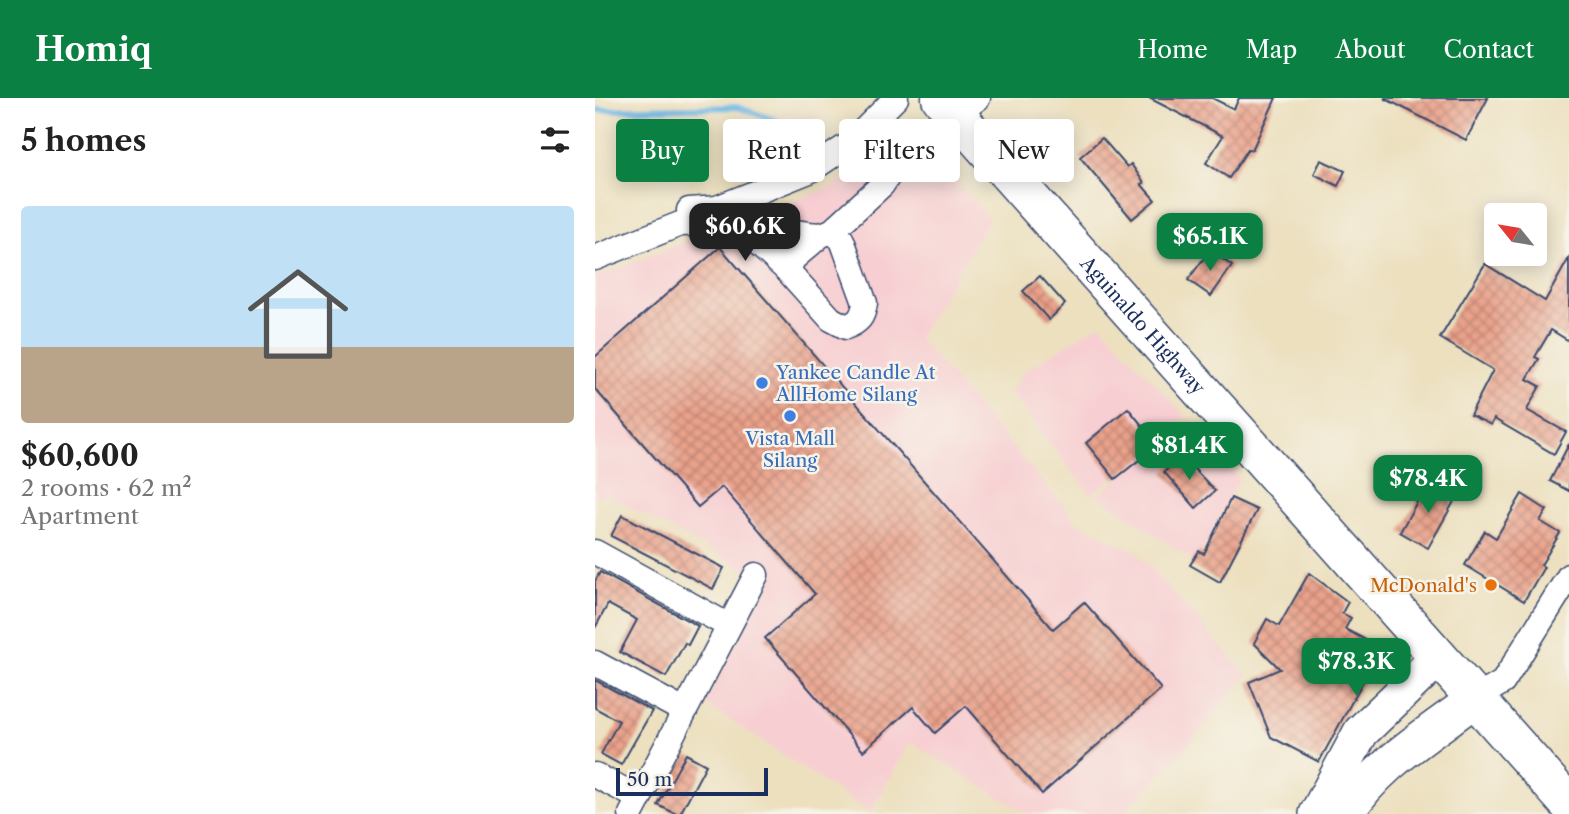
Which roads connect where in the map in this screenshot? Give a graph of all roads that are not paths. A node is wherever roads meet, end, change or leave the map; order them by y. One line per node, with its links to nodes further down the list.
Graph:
1 (897, 98): 3 (street)
2 (958, 104): 4 (street); 12 (main road, Aguinaldo Highway)
3 (717, 208): 4 (street); 5 (street)
4 (827, 233): 7 (street); 7 (street)
5 (595, 239)
6 (595, 258): 7 (street)
7 (788, 271)
8 (595, 552): 11 (street)
9 (756, 575): 11 (street)
10 (1569, 576): 14 (street)
11 (729, 626): 15 (street)
12 (1439, 657): 14 (main road, Aguinaldo Highway); 19 (street)
13 (595, 663): 15 (street)
14 (1475, 698): 17 (main road, Aguinaldo Highway); 20 (street)
15 (684, 711): 18 (street)
16 (595, 775): 18 (street)
17 (1569, 804)
18 (635, 806)
19 (1317, 814)
20 (1346, 814)

